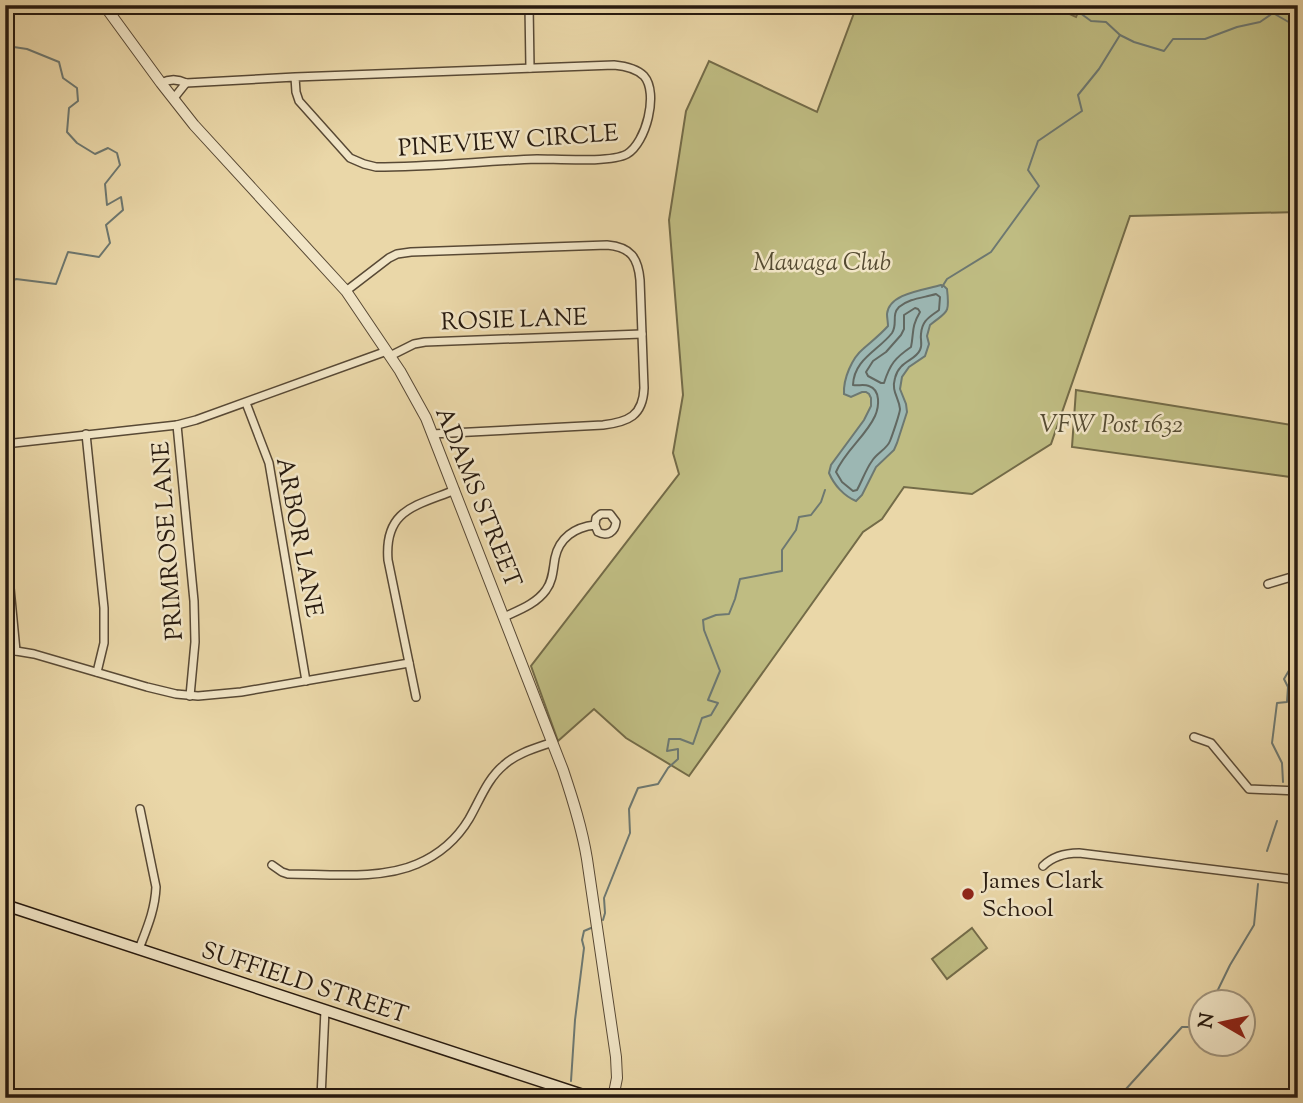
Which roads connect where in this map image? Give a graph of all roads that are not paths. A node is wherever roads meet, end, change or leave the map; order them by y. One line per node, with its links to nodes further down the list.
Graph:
1 (104, 5): 5 (street, ADAMS STREET)
2 (529, 5): 3 (street)
3 (530, 68): 4 (street, PINEVIEW CIRCLE); 4 (street, PINEVIEW CIRCLE)
4 (295, 77): 6 (street, PINEVIEW CIRCLE)
5 (161, 83): 6 (street, PINEVIEW CIRCLE); 7 (street, ADAMS STREET)
6 (186, 83): 7 (street)
7 (174, 98): 8 (street, ADAMS STREET)
8 (346, 291): 9 (street); 10 (street, ADAMS STREET)
9 (642, 334): 10 (street, ROSIE LANE); 14 (street)
10 (389, 353): 11 (street, ROSIE LANE); 14 (street, ADAMS STREET)
11 (246, 403): 12 (street, ROSIE LANE); 26 (street, ARBOR LANE)
12 (177, 425): 13 (street, ROSIE LANE); 27 (street, PRIMROSE LANE)
13 (86, 434): 15 (street, ROSIE LANE); 25 (street)
14 (432, 434): 16 (street, ADAMS STREET)
15 (5, 444)
16 (455, 490): 21 (street, ADAMS STREET); 24 (street)
17 (595, 525): 21 (street)
18 (5, 536): 23 (street)
19 (1298, 575): 20 (street)
20 (1268, 584)
21 (504, 617): 30 (street, ADAMS STREET)
22 (5, 651): 23 (street)
23 (16, 651): 25 (street)
24 (408, 663): 26 (street); 28 (street)
25 (97, 672): 27 (street)
26 (306, 681): 27 (street)
27 (190, 695)
28 (416, 698)
29 (1194, 737): 31 (street)
30 (553, 742): 33 (street); 41 (street, ADAMS STREET)
31 (1298, 791)
32 (140, 809): 37 (street)
33 (272, 865)
34 (1043, 866): 35 (street)
35 (1298, 880)
36 (5, 905): 37 (main road, SUFFIELD STREET)
37 (139, 949): 38 (main road, SUFFIELD STREET)
38 (325, 1010): 39 (street); 40 (main road, SUFFIELD STREET)
39 (321, 1098)
40 (592, 1098)
41 (613, 1098)

